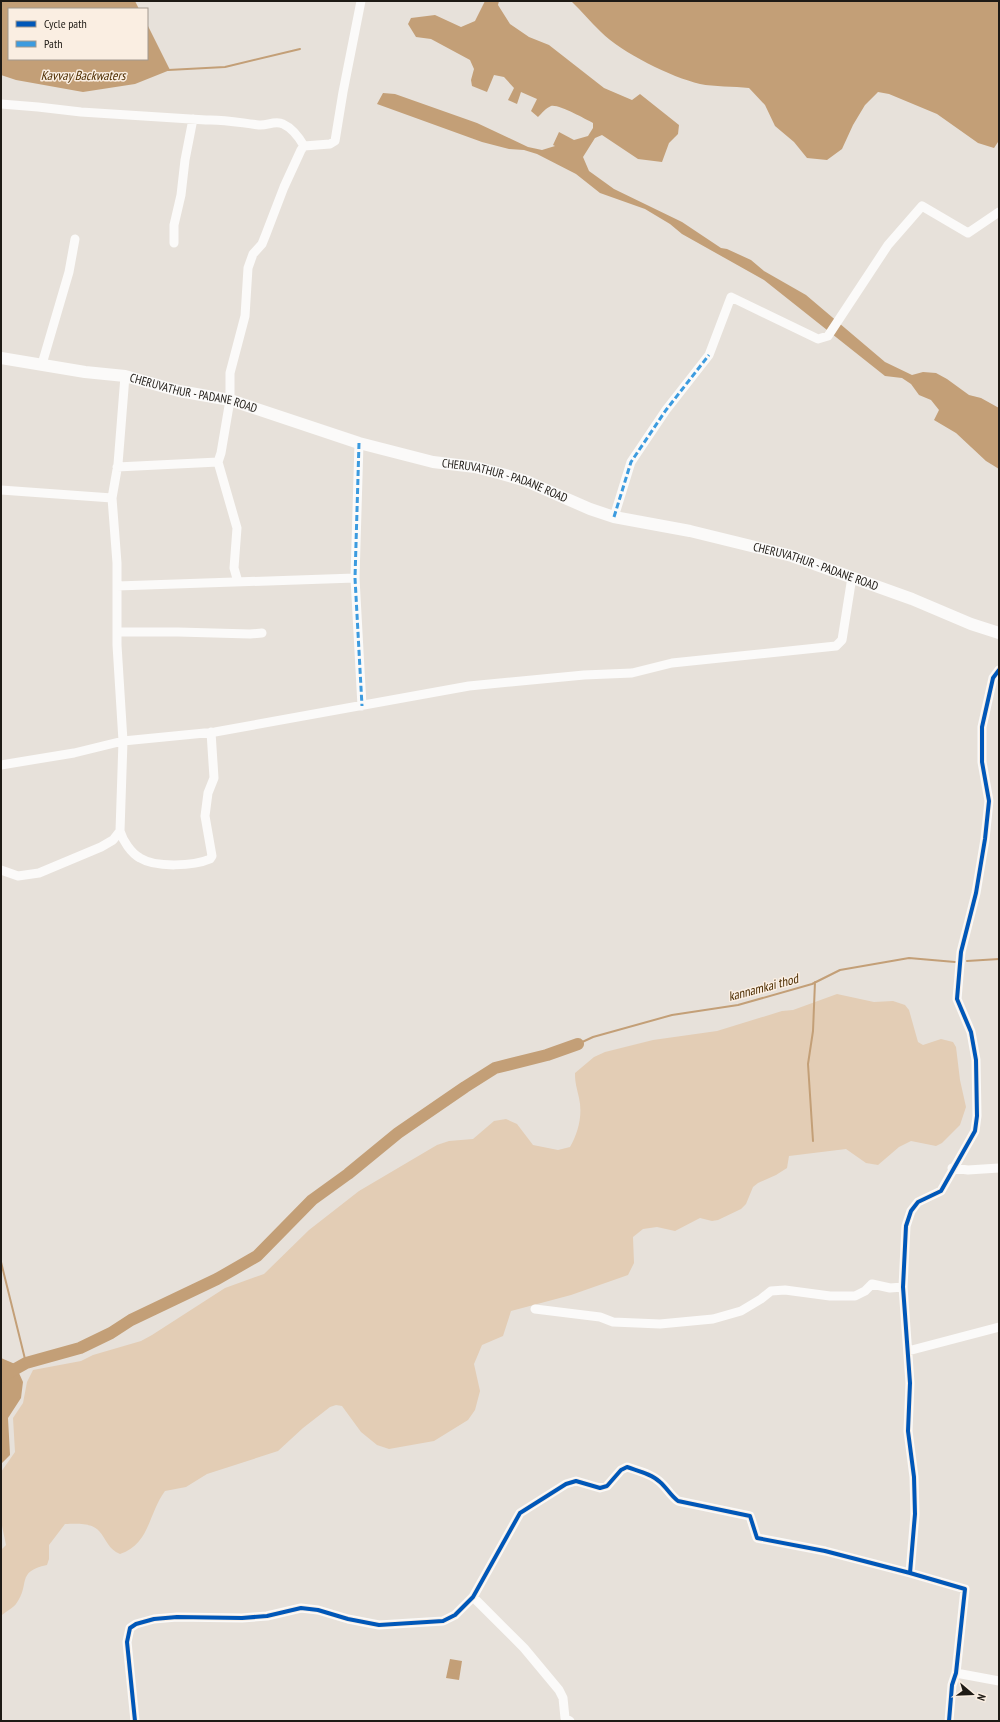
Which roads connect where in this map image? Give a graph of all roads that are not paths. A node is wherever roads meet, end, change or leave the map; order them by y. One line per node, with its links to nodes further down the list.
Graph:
1 (361, 1): 4 (street)
2 (1, 104): 3 (street)
3 (193, 119): 4 (street); 7 (street)
4 (304, 146): 11 (street)
5 (999, 212): 17 (street)
6 (75, 239): 9 (street)
7 (174, 243)
8 (1, 358): 9 (main road, CHERUVATHUR - PADANE ROAD)
9 (42, 364): 10 (main road, CHERUVATHUR - PADANE ROAD)
10 (125, 376): 11 (main road, CHERUVATHUR - PADANE ROAD); 14 (street)
11 (230, 400): 12 (main road, CHERUVATHUR - PADANE ROAD); 13 (street)
12 (359, 443): 17 (main road, CHERUVATHUR - PADANE ROAD); 19 (street)
13 (218, 462): 14 (street); 20 (street)
14 (117, 467): 16 (street)
15 (1, 490): 16 (street)
16 (112, 498): 21 (street)
17 (614, 517): 18 (main road, CHERUVATHUR - PADANE ROAD)
18 (852, 577): 24 (main road, CHERUVATHUR - PADANE ROAD); 26 (street)
19 (355, 578): 20 (street); 26 (street)
20 (238, 582): 21 (street)
21 (117, 586): 22 (street)
22 (117, 632): 23 (street); 28 (street)
23 (262, 633)
24 (999, 633)
25 (999, 670): 32 (street)
26 (362, 706): 27 (street)
27 (211, 732): 28 (street); 30 (street)
28 (123, 741): 29 (street); 30 (street)
29 (1, 765)
30 (120, 831): 31 (street)
31 (1, 870)
32 (952, 1168): 33 (street); 34 (street)
33 (999, 1168)
34 (902, 1287): 35 (street); 37 (street)
35 (535, 1309)
36 (999, 1327): 37 (street)
37 (908, 1351): 38 (street)
38 (910, 1572): 39 (street); 40 (street)
39 (473, 1597): 42 (street); 43 (street)
40 (956, 1673): 41 (street); 44 (street)
41 (999, 1681)
42 (135, 1721)
43 (570, 1721)
44 (949, 1721)

